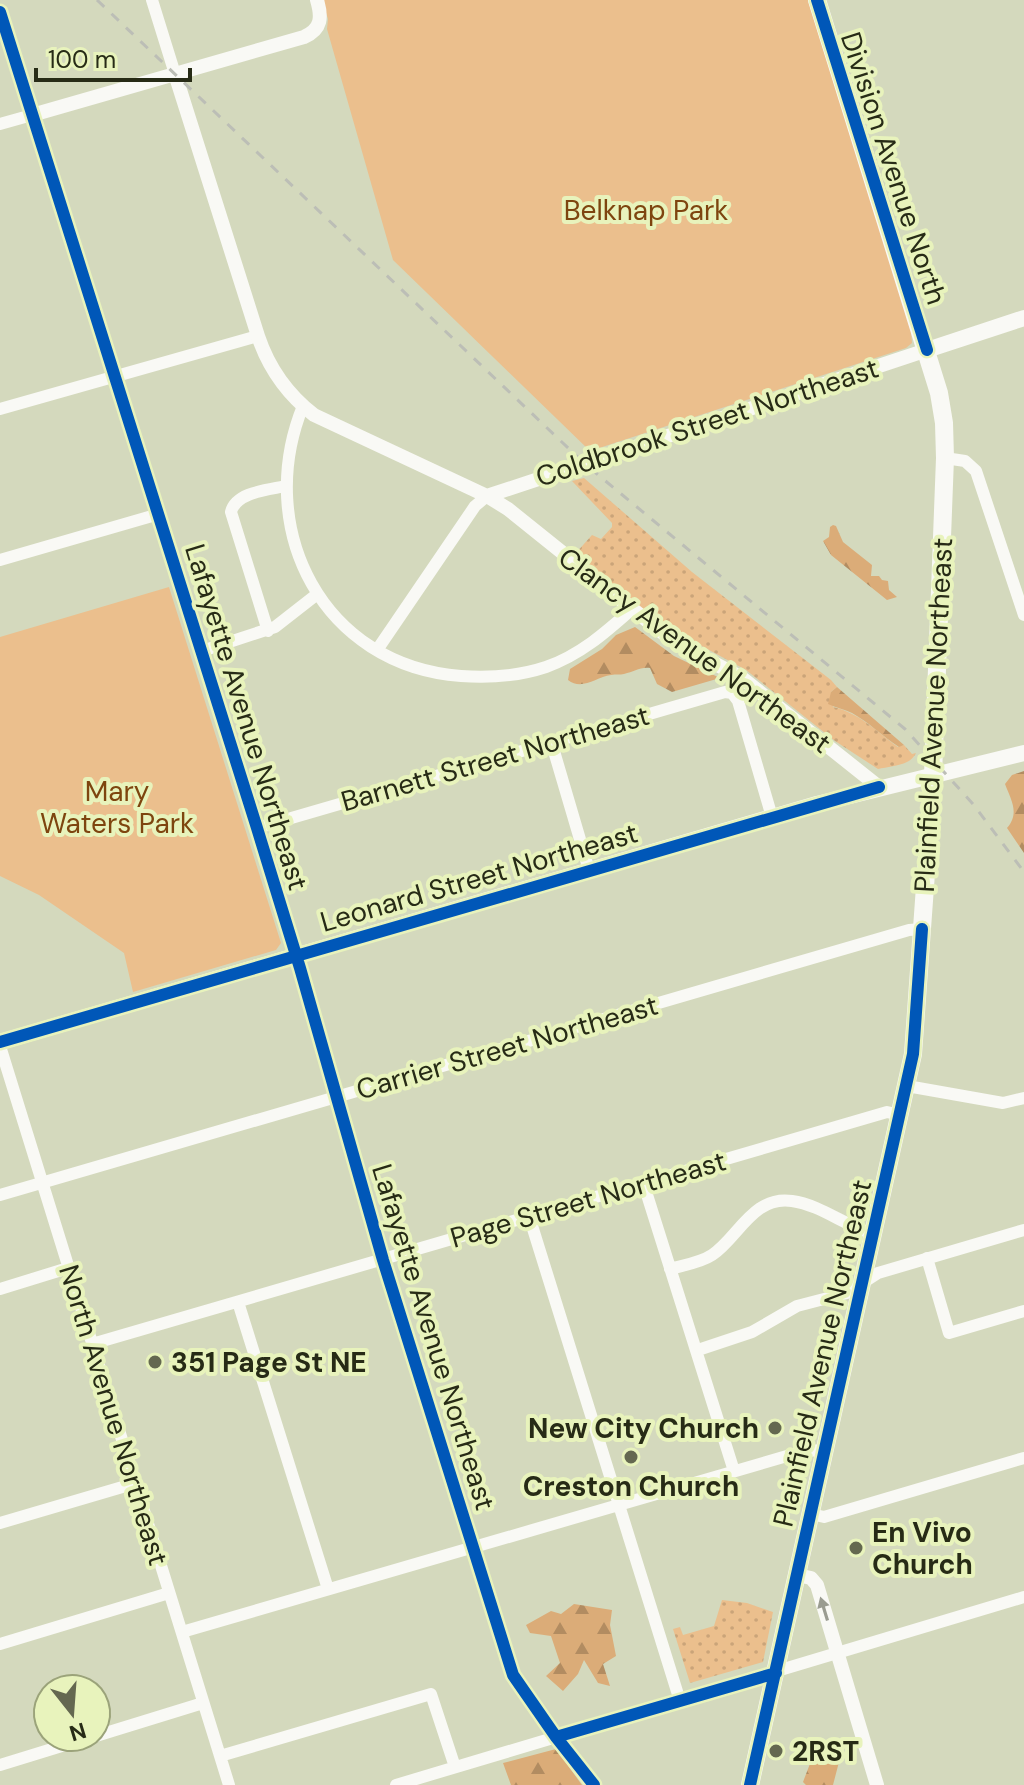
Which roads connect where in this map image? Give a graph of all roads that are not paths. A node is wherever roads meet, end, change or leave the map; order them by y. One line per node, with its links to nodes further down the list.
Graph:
1 (152, 0): 5 (street, Clancy Avenue Northeast)
2 (317, 0): 5 (street)
3 (817, 0): 10 (main road, Division Avenue North)
4 (0, 12): 6 (street, Lafayette Avenue Northeast)
5 (175, 74): 6 (street); 9 (street, Clancy Avenue Northeast)
6 (32, 115): 7 (street); 11 (street, Lafayette Avenue Northeast)
7 (0, 124)
8 (1024, 318): 10 (main road)
9 (258, 336): 11 (street); 12 (street, Clancy Avenue Northeast)
10 (927, 350): 14 (main road, Plainfield Avenue Northeast); 16 (street, Coldbrook Street Northeast)
11 (116, 376): 13 (street); 17 (street, Lafayette Avenue Northeast)
12 (303, 406): 15 (street); 16 (street, Clancy Avenue Northeast)
13 (0, 409)
14 (945, 458): 20 (street); 28 (main road, Plainfield Avenue Northeast)
15 (286, 486): 19 (street); 23 (street)
16 (487, 496): 21 (street, Clancy Avenue Northeast); 24 (street)
17 (159, 514): 18 (street); 25 (street, Lafayette Avenue Northeast)
18 (0, 560)
19 (316, 595): 23 (street); 24 (street)
20 (1022, 600): 22 (street)
21 (632, 609): 24 (street); 29 (street, Clancy Avenue Northeast)
22 (1024, 615)
23 (268, 631): 25 (street)
24 (377, 650)
25 (202, 651): 31 (street, Lafayette Avenue Northeast)
26 (551, 741): 30 (street, Barnett Street Northeast); 31 (street, Barnett Street Northeast); 32 (street)
27 (1024, 753): 28 (main road, Leonard Street Northeast)
28 (933, 775): 29 (main road, Leonard Street Northeast); 33 (main road, Plainfield Avenue Northeast)
29 (879, 787): 30 (main road, Leonard Street Northeast)
30 (772, 817): 32 (main road, Leonard Street Northeast)
31 (257, 828): 34 (street, Lafayette Avenue Northeast)
32 (589, 870): 34 (main road, Leonard Street Northeast)
33 (922, 929): 36 (main road, Plainfield Avenue Northeast); 37 (street, Carrier Street Northeast)
34 (296, 956): 35 (main road, Leonard Street Northeast); 37 (street, Lafayette Avenue Northeast)
35 (0, 1044): 40 (street, North Avenue Northeast)
36 (907, 1086): 38 (street); 39 (main road, Plainfield Avenue Northeast)
37 (337, 1095): 40 (street, Carrier Street Northeast); 47 (street, Lafayette Avenue Northeast)
38 (1024, 1098)
39 (900, 1115): 41 (street, Page Street Northeast); 45 (main road, Plainfield Avenue Northeast)
40 (43, 1182): 42 (street, Carrier Street Northeast); 48 (street, North Avenue Northeast)
41 (643, 1182): 43 (street, Page Street Northeast); 49 (street)
42 (0, 1195)
43 (529, 1216): 47 (street, Page Street Northeast); 60 (street)
44 (1024, 1230): 46 (street)
45 (873, 1234): 49 (street); 50 (main road, Plainfield Avenue Northeast)
46 (927, 1258): 50 (street); 53 (street)
47 (383, 1260): 52 (street, Page Street Northeast); 63 (street, Lafayette Avenue Northeast)
48 (68, 1268): 51 (street); 54 (street, North Avenue Northeast)
49 (670, 1269): 55 (street)
50 (862, 1283): 55 (street); 56 (main road, Plainfield Avenue Northeast)
51 (0, 1289)
52 (238, 1302): 54 (street, Page Street Northeast); 65 (street)
53 (1024, 1311)
54 (92, 1344): 59 (street, North Avenue Northeast)
55 (698, 1350): 58 (street)
56 (825, 1450): 58 (street); 61 (main road, Plainfield Avenue Northeast)
57 (1024, 1458): 61 (street)
58 (734, 1471): 60 (street)
59 (136, 1483): 62 (street); 66 (street, North Avenue Northeast)
60 (619, 1504): 63 (street); 72 (street)
61 (811, 1514): 64 (main road, Plainfield Avenue Northeast)
62 (0, 1523)
63 (473, 1546): 65 (street); 75 (street, Lafayette Avenue Northeast)
64 (797, 1575): 70 (street, one-way to 64); 71 (main road, Plainfield Avenue Northeast)
65 (328, 1589): 68 (street)
66 (169, 1593): 68 (street, North Avenue Northeast); 69 (street)
67 (1024, 1597): 70 (street)
68 (182, 1632): 73 (street, North Avenue Northeast)
69 (0, 1644)
70 (837, 1655): 71 (street); 84 (street)
71 (776, 1673): 72 (street); 83 (main road, Plainfield Avenue Northeast)
72 (680, 1701): 75 (street)
73 (203, 1703): 74 (street); 77 (street, North Avenue Northeast)
74 (112, 1731)
75 (556, 1737): 79 (street); 82 (street, Lafayette Avenue Northeast)
76 (39, 1753): 78 (street)
77 (220, 1756): 79 (street); 80 (street, North Avenue Northeast)
78 (0, 1765)
79 (455, 1767): 81 (street)
80 (229, 1785)
81 (396, 1785)
82 (594, 1785)
83 (750, 1785)
84 (877, 1785)

